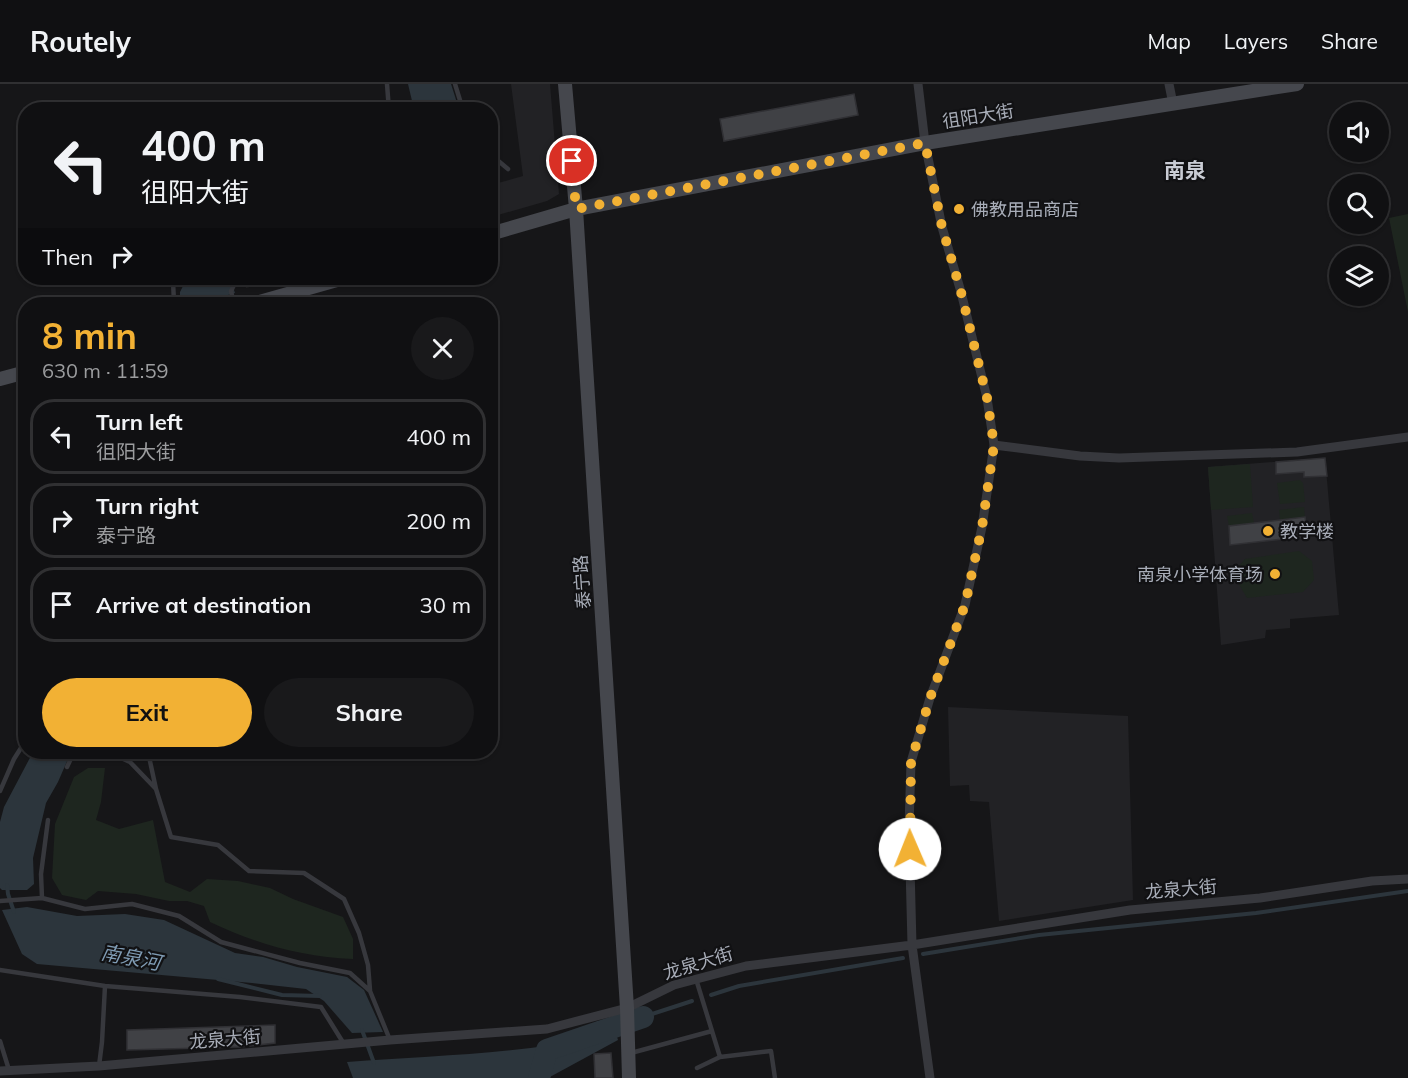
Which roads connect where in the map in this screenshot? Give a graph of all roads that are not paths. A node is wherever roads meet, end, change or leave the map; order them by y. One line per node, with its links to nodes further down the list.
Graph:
1 (387, 84): 7 (lane)
2 (455, 84): 8 (lane)
3 (565, 84): 13 (street, 泰宁路)
4 (918, 84): 10 (street)
5 (1169, 84): 9 (street)
6 (1297, 84): 9 (street, 徂阳大街)
7 (388, 102)
8 (460, 102)
9 (1173, 104): 10 (street, 徂阳大街)
10 (925, 143): 13 (street, 徂阳大街); 20 (street)
11 (498, 161): 12 (lane)
12 (508, 169)
13 (576, 209): 14 (street, 徂阳大街); 37 (street, 泰宁路)
14 (498, 232)
15 (319, 285): 16 (street)
16 (277, 297)
17 (18, 374): 18 (street)
18 (0, 379)
19 (1408, 437): 20 (street)
20 (994, 445): 32 (street)
21 (18, 753): 27 (lane)
22 (71, 759): 25 (lane)
23 (123, 759): 26 (lane)
24 (150, 759): 26 (lane)
25 (67, 767)
26 (156, 789): 36 (lane)
27 (0, 791)
28 (48, 820): 30 (lane)
29 (1408, 879): 32 (street, 龙泉大街)
30 (42, 898): 31 (lane); 36 (lane)
31 (0, 901)
32 (912, 945): 34 (street, 龙泉大街); 49 (street)
33 (0, 970): 35 (lane)
34 (696, 979): 37 (street, 龙泉大街); 38 (lane)
35 (105, 986): 41 (lane); 44 (lane)
36 (370, 991): 39 (lane)
37 (627, 1008): 39 (street, 龙泉大街); 42 (street, 泰宁路)
38 (712, 1031): 42 (lane); 43 (lane)
39 (390, 1040): 41 (street, 龙泉大街)
40 (0, 1041): 46 (lane)
41 (344, 1045): 44 (street, 龙泉大街)
42 (629, 1054): 47 (street, 泰宁路)
43 (720, 1057): 45 (lane); 48 (lane)
44 (99, 1066): 46 (street, 龙泉大街)
45 (697, 1068)
46 (5, 1071)
47 (629, 1078)
48 (775, 1078)
49 (930, 1078)

